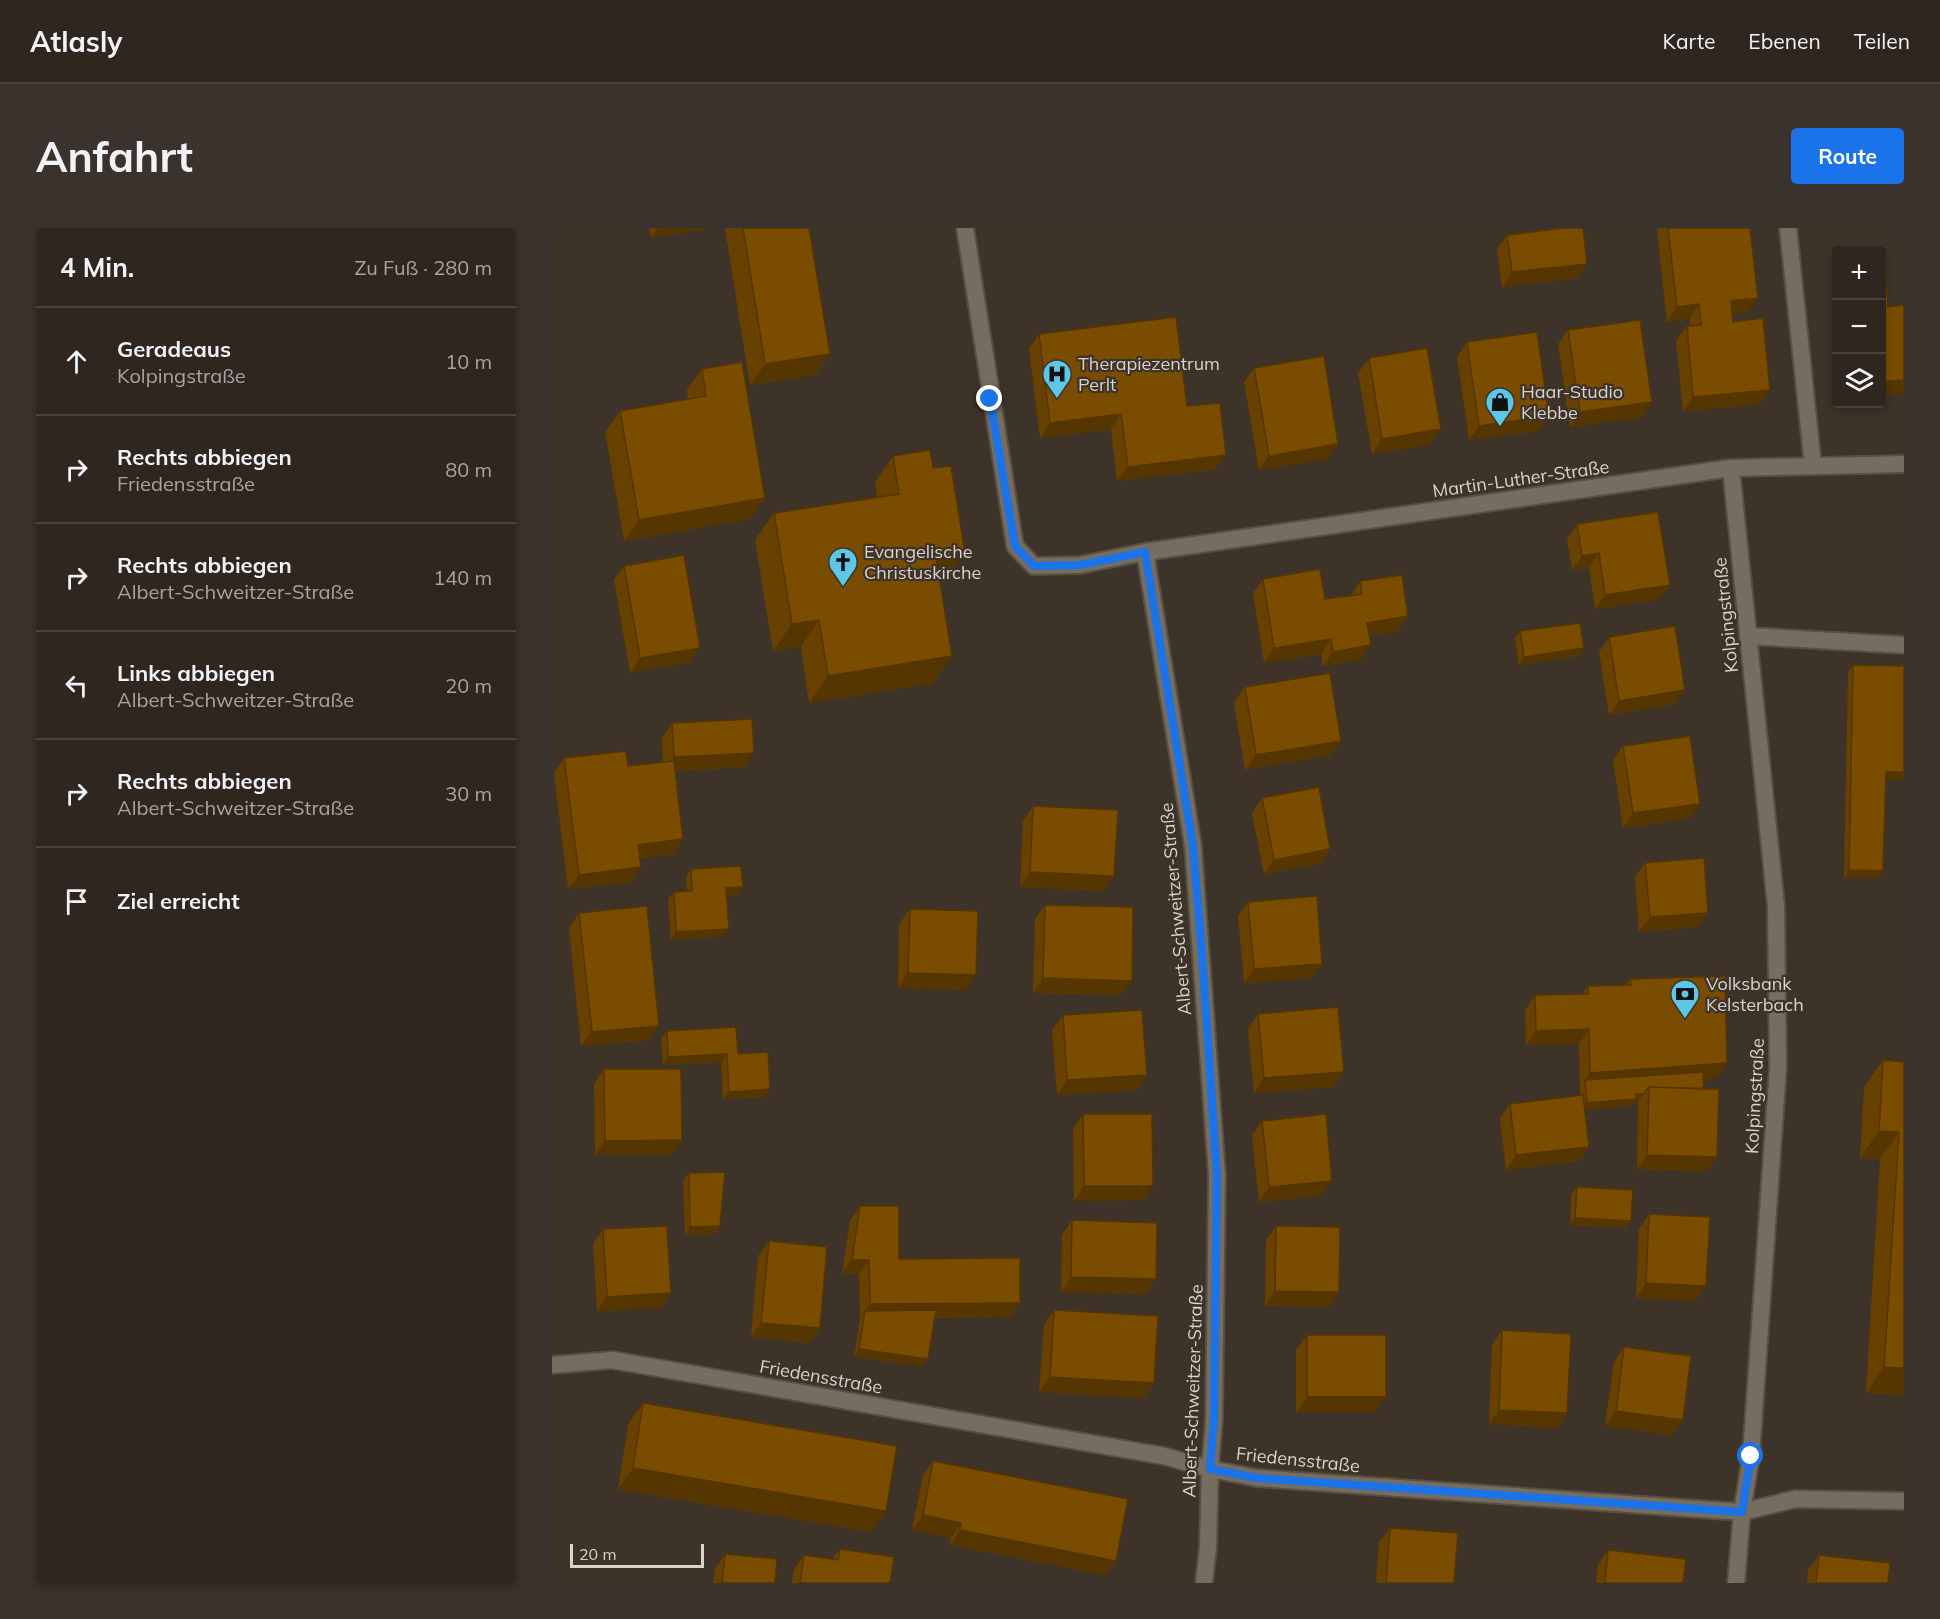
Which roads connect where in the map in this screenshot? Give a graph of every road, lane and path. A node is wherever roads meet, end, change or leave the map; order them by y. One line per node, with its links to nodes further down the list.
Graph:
1 (965, 228): 6 (street)
2 (1788, 228): 4 (street)
3 (1904, 464): 4 (street, Martin-Luther-Straße)
4 (1813, 466): 5 (street, Martin-Luther-Straße)
5 (1731, 468): 6 (street, Martin-Luther-Straße); 7 (street, Kolpingstraße)
6 (1145, 552): 10 (street, Albert-Schweitzer-Straße)
7 (1748, 636): 8 (street); 12 (street, Kolpingstraße)
8 (1904, 645)
9 (552, 1365): 10 (street, Friedensstraße)
10 (1210, 1469): 12 (street, Friedensstraße); 13 (street, Albert-Schweitzer-Straße)
11 (1904, 1501): 12 (street, Friedensstraße)
12 (1742, 1512): 14 (street, Kolpingstraße)
13 (1204, 1583)
14 (1736, 1583)

